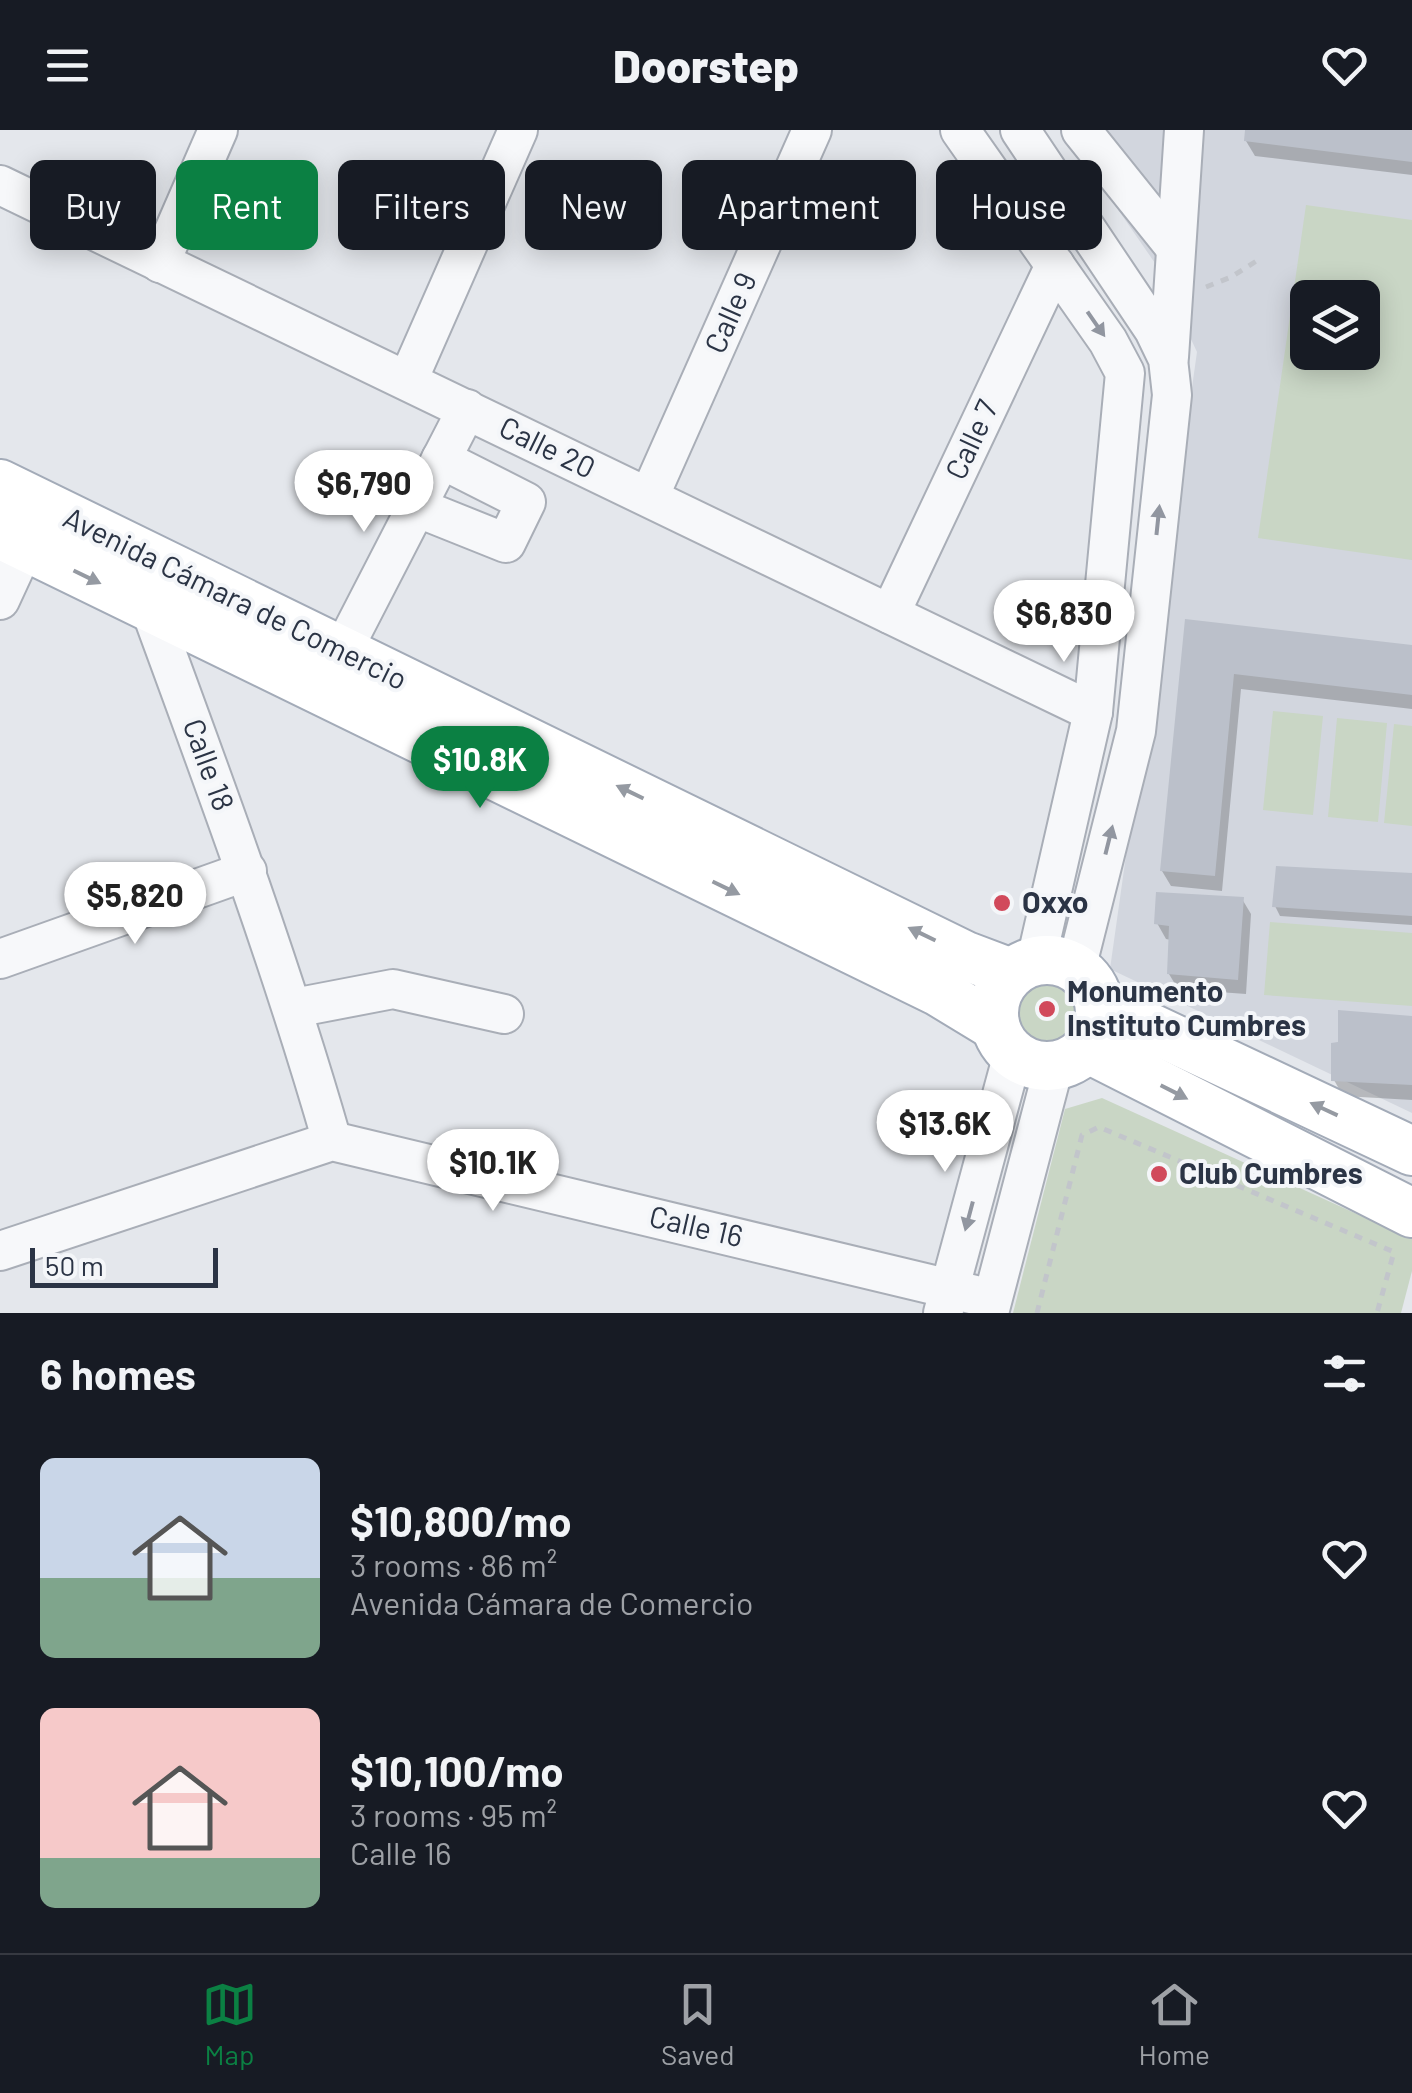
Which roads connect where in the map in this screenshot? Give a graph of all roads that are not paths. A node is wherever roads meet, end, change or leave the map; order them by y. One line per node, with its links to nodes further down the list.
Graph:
1 (218, 130): 12 (street)
2 (518, 130): 15 (street)
3 (812, 130): 19 (street, Calle 9)
4 (960, 130): 13 (street)
5 (1020, 130): 8 (street)
6 (1184, 130): 10 (street)
7 (1092, 143): 10 (street)
8 (1040, 160)
9 (0, 185): 12 (street, Calle 20)
10 (1174, 246): 14 (street)
11 (1101, 250): 14 (street)
12 (160, 263): 15 (street, Calle 20)
13 (1055, 265): 25 (street, Calle 7); 26 (street, one-way to 26)
14 (1168, 359): 27 (street, one-way to 14)
15 (408, 380): 16 (street, Calle 20)
16 (467, 409): 17 (street); 19 (street, Calle 20)
17 (441, 459): 20 (street); 20 (street)
18 (0, 484): 21 (main road, Avenida Cámara de Comercio)
19 (649, 496): 25 (street, Calle 20)
20 (416, 507): 28 (street)
21 (23, 529): 22 (main road, Avenida Cámara de Comercio); 23 (street); 24 (main road, Avenida Cámara de Comercio, one-way to 24)
22 (152, 559): 24 (street, Calle 18); 28 (main road, Avenida Cámara de Comercio)
23 (0, 600)
24 (150, 608): 28 (main road, Avenida Cámara de Comercio); 30 (street, Calle 18)
25 (890, 614): 29 (street, Calle 20)
26 (1103, 615): 27 (street); 29 (street)
27 (1148, 617): 33 (street, one-way to 27)
28 (332, 671): 33 (main road, Avenida Cámara de Comercio)
29 (1094, 712): 33 (street)
30 (247, 871): 31 (street); 32 (street, Calle 18)
31 (0, 959)
32 (294, 1008): 34 (street); 35 (street, Calle 18)
33 (1046, 1013): 36 (main road, Avenida Cámara de Comercio, one-way to 33); 37 (main road, Avenida Cámara de Comercio, one-way to 37); 39 (street, one-way to 39); 40 (street)
34 (504, 1014)
35 (332, 1141): 38 (street); 39 (street, Calle 16)
36 (1412, 1151)
37 (1412, 1213)
38 (0, 1251)
39 (946, 1300): 40 (street, Calle 16)
40 (990, 1306)

